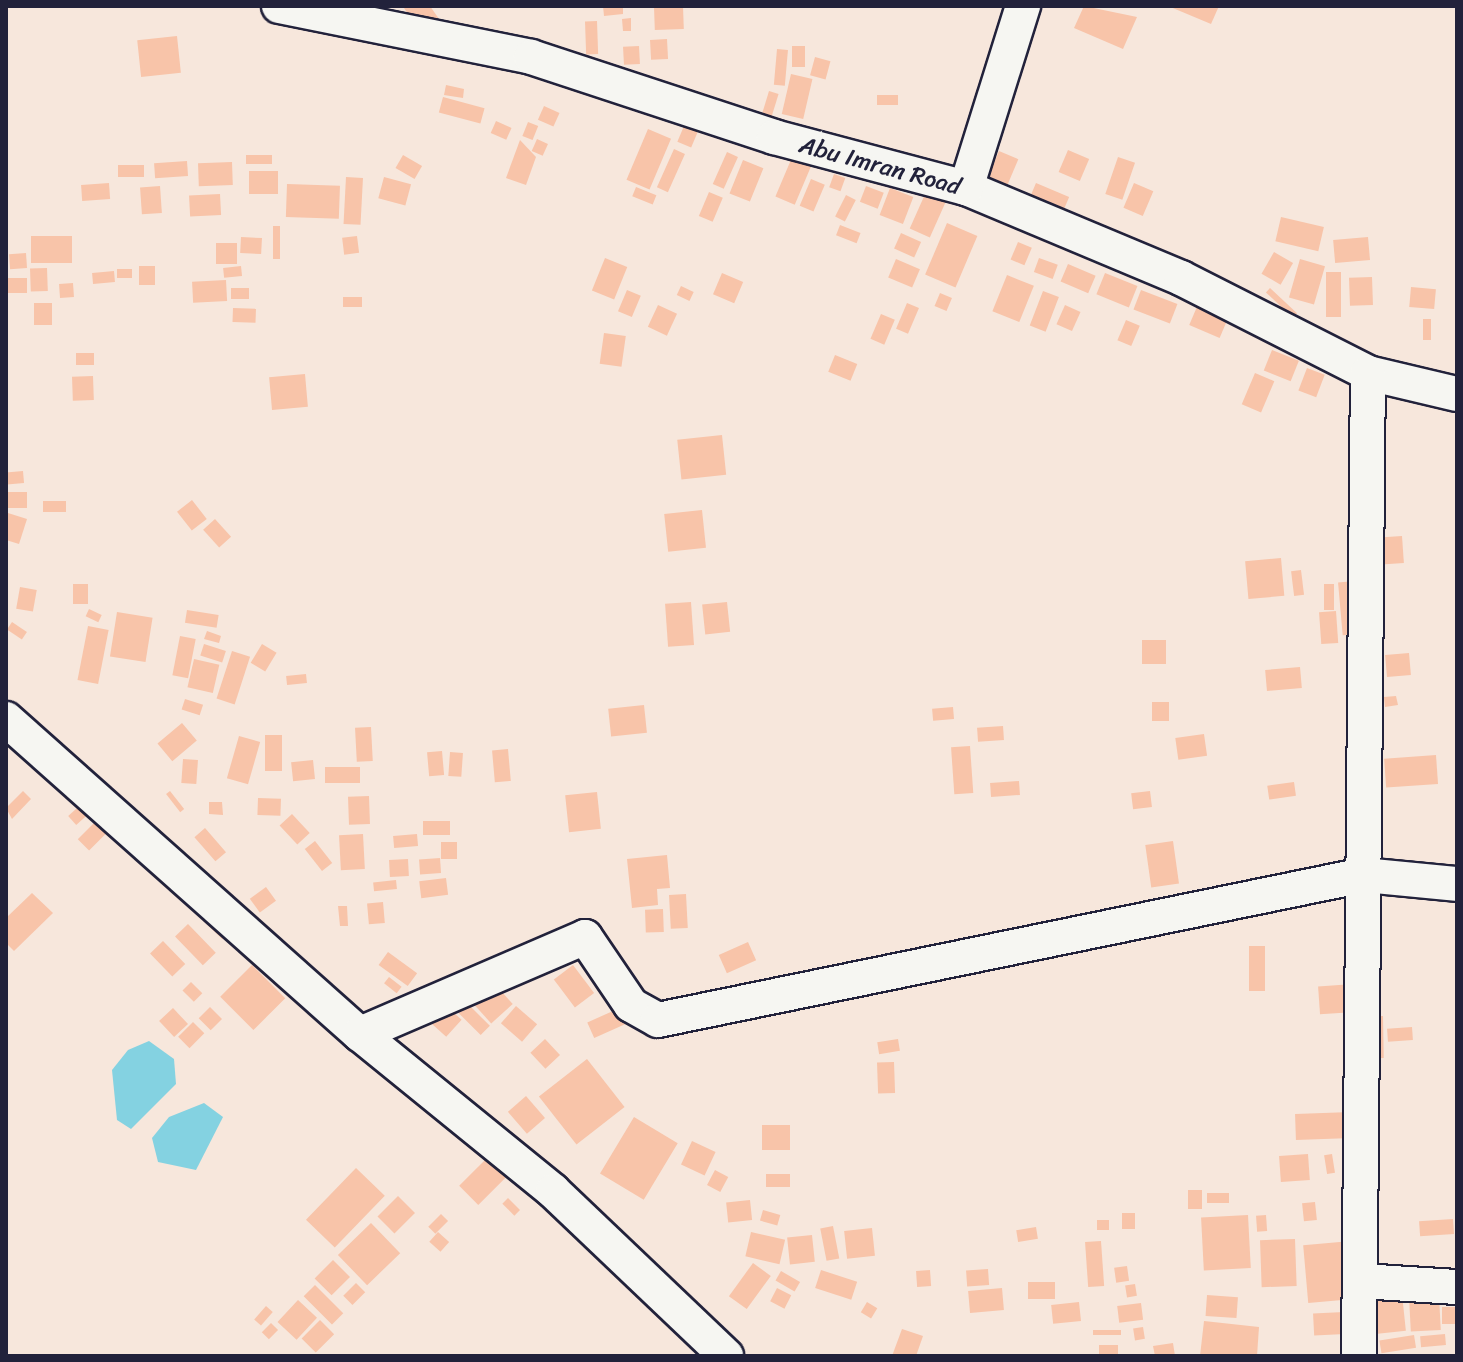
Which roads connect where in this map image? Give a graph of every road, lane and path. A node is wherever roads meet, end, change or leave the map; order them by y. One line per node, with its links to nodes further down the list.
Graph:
1 (279, 6): 3 (street, Abu Imran Road)
2 (1023, 6): 3 (street)
3 (966, 188): 4 (street, Abu Imran Road)
4 (1368, 373): 5 (street, Abu Imran Road); 7 (street)
5 (1457, 394)
6 (6, 719): 9 (street)
7 (1364, 875): 8 (street); 9 (street); 10 (street)
8 (1457, 884)
9 (360, 1034): 12 (street)
10 (1361, 1281): 11 (street); 13 (street)
11 (1457, 1287)
12 (726, 1356)
13 (1359, 1356)

